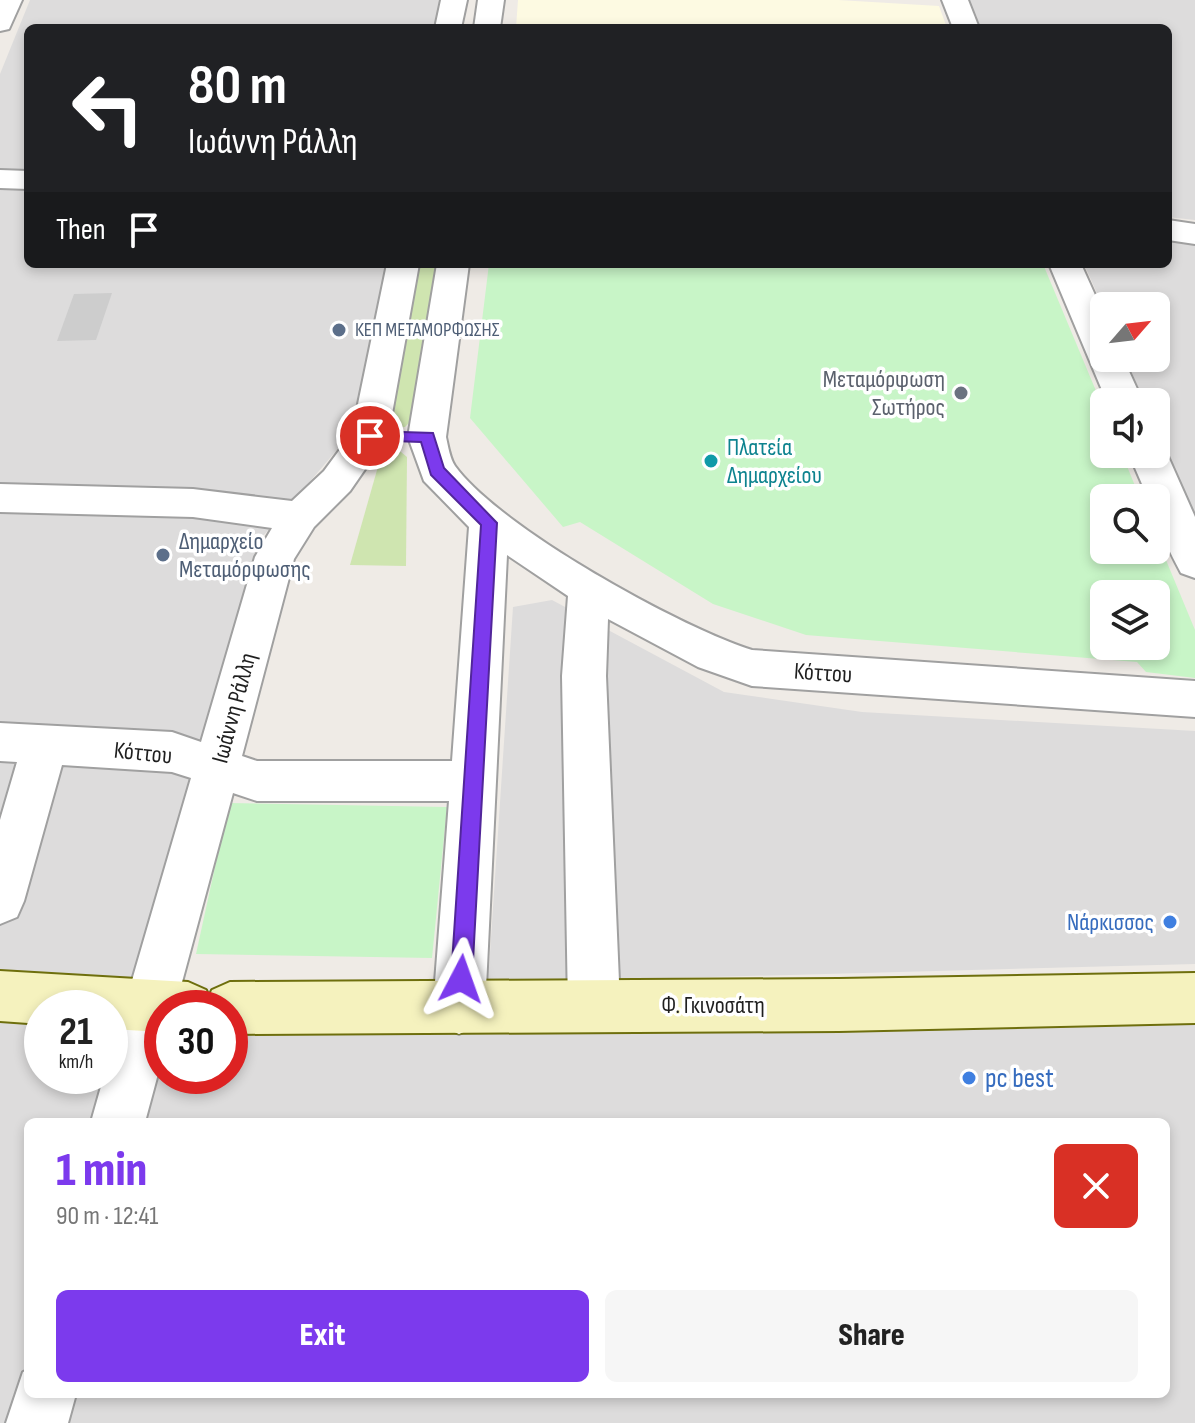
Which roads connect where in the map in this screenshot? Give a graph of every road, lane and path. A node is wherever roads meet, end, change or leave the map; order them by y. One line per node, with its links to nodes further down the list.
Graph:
1 (9, 0): 5 (street)
2 (454, 0): 6 (street)
3 (491, 0): 7 (street)
4 (955, 0): 8 (street)
5 (0, 23)
6 (449, 24)
7 (488, 24)
8 (964, 24)
9 (0, 179): 10 (street)
10 (24, 180)
11 (1172, 231): 12 (street)
12 (1195, 234)
13 (402, 268): 17 (street, Ιωάννη Ράλλη)
14 (452, 268): 18 (street)
15 (1067, 268): 16 (street)
16 (1090, 322)
17 (370, 436): 18 (street); 21 (street, Ιωάννη Ράλλη)
18 (427, 437): 22 (street)
19 (1154, 468): 23 (street)
20 (0, 498): 21 (street)
21 (300, 517): 28 (street, Ιωάννη Ράλλη)
22 (489, 523): 24 (street, Κόττου); 29 (street)
23 (1195, 562)
24 (589, 589): 25 (street, Κόττου); 35 (street)
25 (1195, 699)
26 (0, 742): 27 (street, Κόττου)
27 (45, 745): 28 (street, Κόττου); 30 (street)
28 (217, 770): 29 (street, Κόττου); 31 (street, Ιωάννη Ράλλη)
29 (475, 781): 37 (street)
30 (0, 901)
31 (172, 990)
32 (0, 996): 34 (main road)
33 (1195, 998): 35 (main road, Φ. Γκινοσάτη)
34 (144, 1005)
35 (594, 1005): 37 (main road, Φ. Γκινοσάτη)
36 (248, 1008): 37 (main road, Φ. Γκινοσάτη)
37 (459, 1008)
38 (144, 1063): 39 (street, Ιωάννη Ράλλη)
39 (120, 1118)
40 (44, 1398): 41 (street)
41 (37, 1423)

